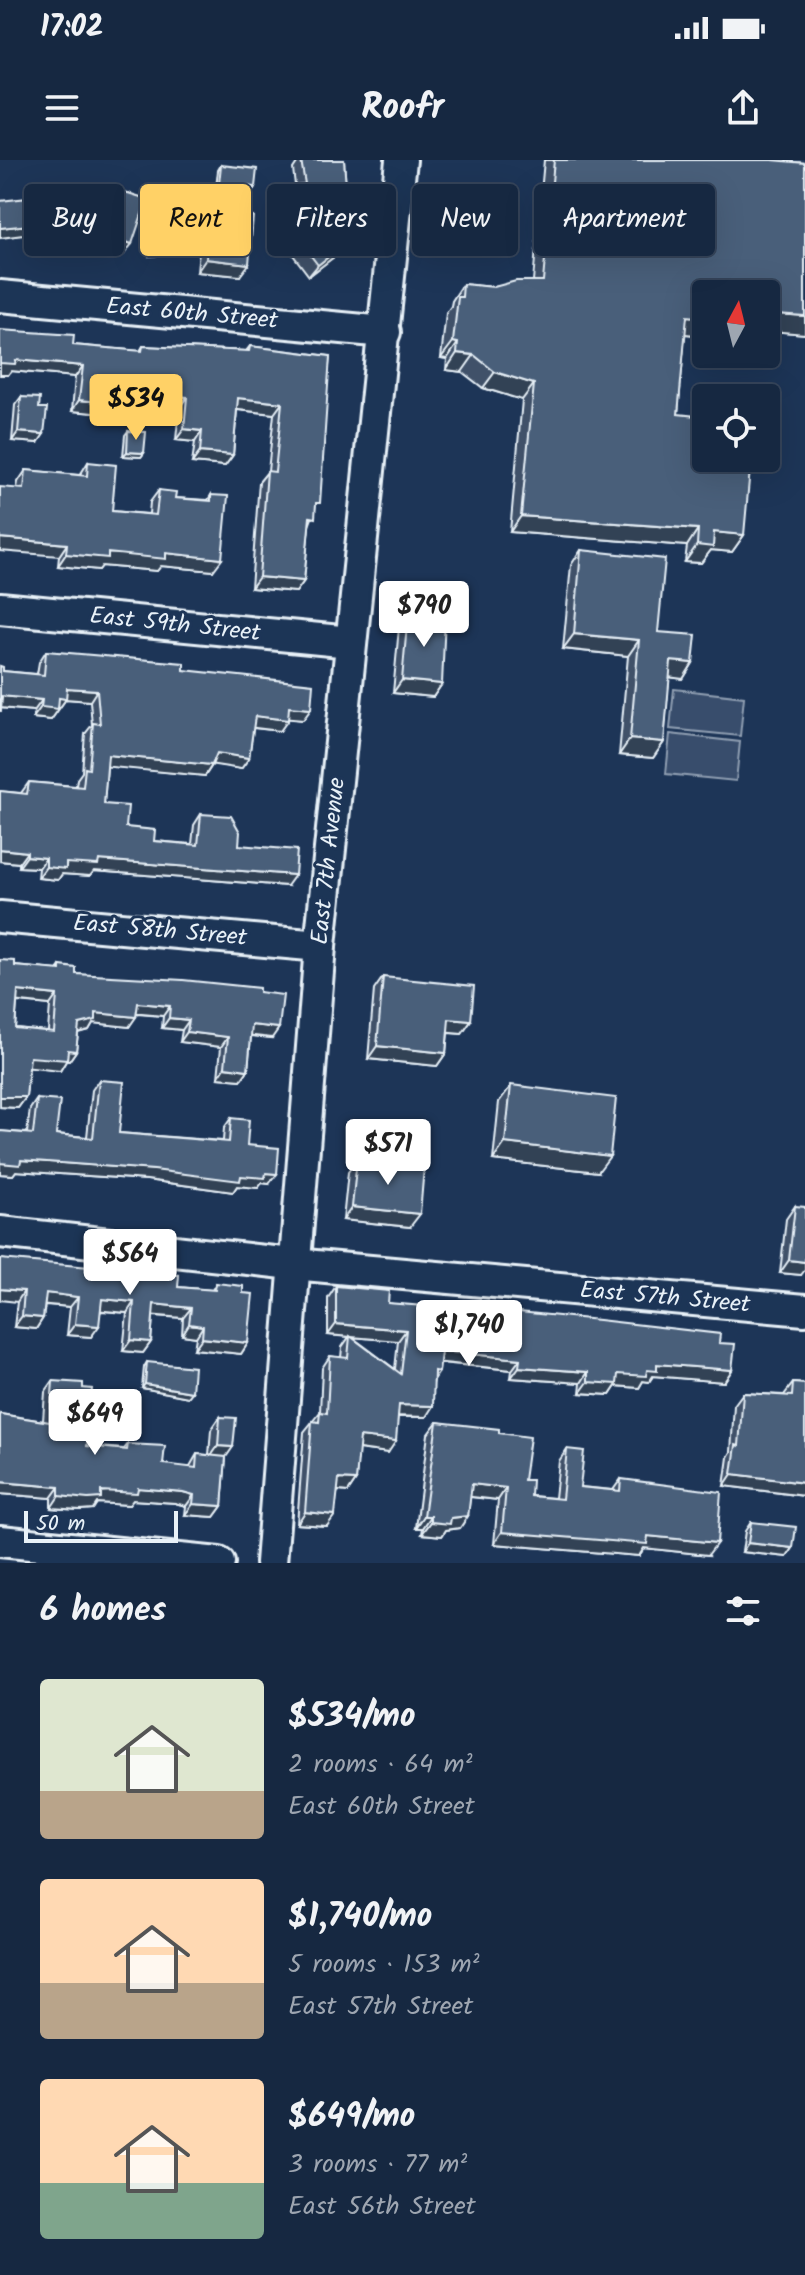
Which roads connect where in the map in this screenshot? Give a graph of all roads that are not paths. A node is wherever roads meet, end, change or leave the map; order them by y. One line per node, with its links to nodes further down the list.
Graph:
1 (401, 160): 3 (street, East 7th Avenue)
2 (0, 296): 3 (street, East 60th Street)
3 (385, 332): 5 (street, East 7th Avenue)
4 (0, 608): 5 (street, East 59th Street)
5 (351, 642): 7 (street, East 7th Avenue)
6 (0, 917): 7 (street, East 58th Street)
7 (320, 946): 9 (street, East 7th Avenue)
8 (0, 1232): 9 (street, East 57th Street)
9 (293, 1264): 10 (street, East 57th Street); 13 (street, East 7th Avenue)
10 (805, 1310)
11 (0, 1541): 12 (street)
12 (219, 1563)
13 (271, 1563)

